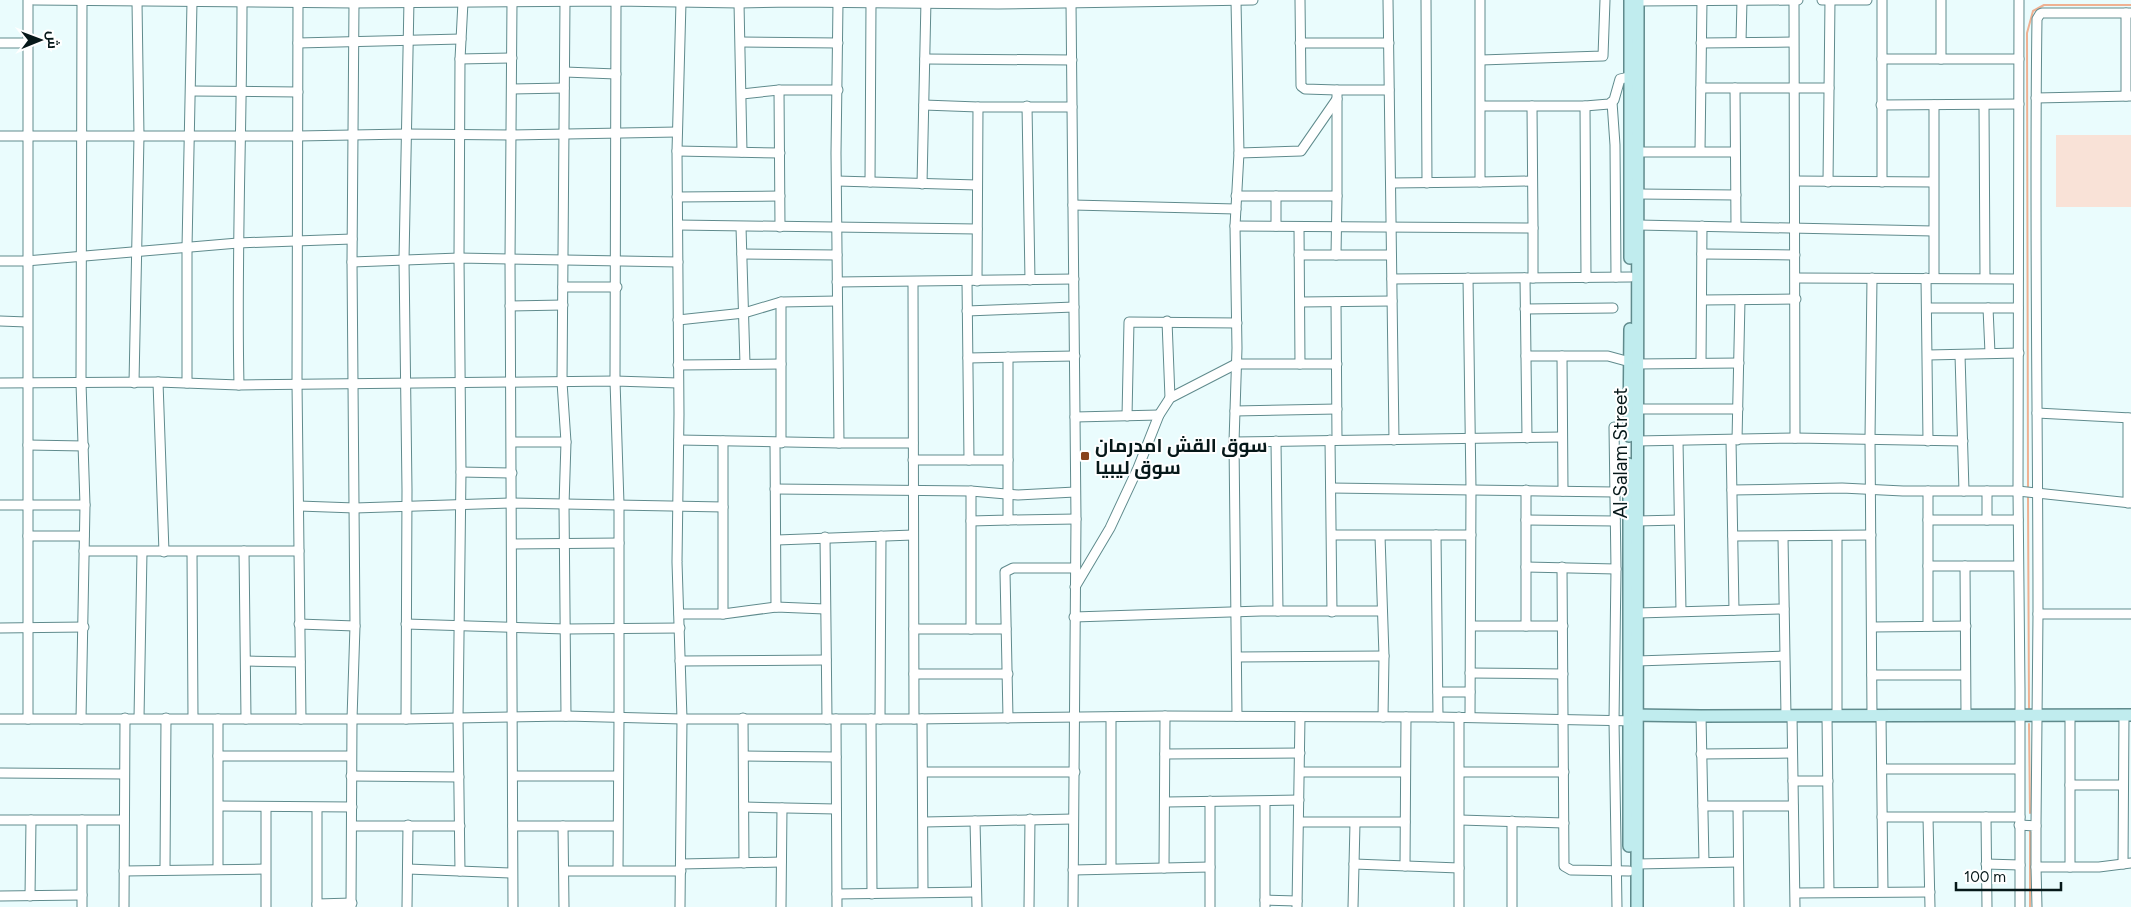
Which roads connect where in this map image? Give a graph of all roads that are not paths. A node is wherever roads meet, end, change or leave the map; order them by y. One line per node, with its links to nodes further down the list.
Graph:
1 (28, 0): 56 (street)
2 (34, 0): 3 (street)
3 (88, 0): 34 (street); 112 (street)
4 (603, 0): 29 (street); 30 (street)
5 (1253, 0): 33 (street)
6 (1300, 0): 60 (street)
7 (1388, 0): 62 (street)
8 (1426, 0): 131 (street)
9 (1480, 0): 70 (street)
10 (1605, 0): 70 (street)
11 (1636, 0): 12 (street); 73 (main road, Al Salam Street); 119 (main road, Al Salam Street)
12 (1702, 0): 13 (street); 61 (street)
13 (1742, 0): 14 (street); 53 (street)
14 (1794, 0): 15 (street); 54 (street)
15 (1799, 0)
16 (1822, 0): 17 (street)
17 (1830, 0): 18 (street); 78 (street)
18 (1859, 0): 19 (street)
19 (1867, 0)
20 (1882, 0): 65 (street)
21 (1941, 0): 66 (street)
22 (2019, 0): 67 (street)
23 (152, 1): 34 (street); 35 (street)
24 (216, 1): 35 (street); 36 (street)
25 (279, 1): 36 (street); 37 (street)
26 (342, 1): 37 (street); 47 (street)
27 (489, 1): 39 (street); 40 (street)
28 (541, 1): 29 (street); 40 (street)
29 (565, 1): 71 (street)
30 (616, 1): 31 (street); 72 (street)
31 (667, 1): 41 (street)
32 (794, 1): 42 (street); 48 (street)
33 (1236, 1): 46 (street); 122 (street)
34 (137, 2): 113 (street)
35 (192, 2): 83 (street)
36 (242, 2): 85 (street)
37 (298, 2): 57 (street)
38 (409, 2): 39 (street); 47 (street); 51 (street)
39 (463, 2): 50 (street)
40 (512, 2): 63 (street)
41 (681, 2): 42 (street); 102 (street)
42 (733, 2): 52 (street)
43 (866, 2): 44 (street); 48 (street); 126 (street)
44 (926, 2): 45 (street); 64 (street)
45 (998, 2): 46 (street)
46 (1068, 2): 69 (street)
47 (354, 3): 58 (street)
48 (838, 3): 59 (street)
49 (2128, 13): 88 (street); 89 (street)
50 (461, 40): 51 (street); 68 (street)
51 (408, 41): 58 (street); 105 (street)
52 (741, 42): 59 (street); 86 (street)
53 (1741, 42): 54 (street); 61 (street)
54 (1793, 42): 77 (street)
55 (0, 43): 56 (street)
56 (28, 43): 111 (street)
57 (298, 43): 58 (street); 84 (street)
58 (354, 43): 104 (street)
59 (838, 43): 81 (street)
60 (1300, 43): 62 (street); 87 (street)
61 (1701, 43): 75 (street)
62 (1390, 44): 82 (street)
63 (512, 58): 68 (street); 79 (street)
64 (925, 59): 69 (street); 93 (street)
65 (1882, 59): 66 (street); 94 (street)
66 (1941, 59): 67 (street)
67 (2019, 59): 92 (street)
68 (460, 60): 108 (street)
69 (1072, 60): 101 (street)
70 (1481, 60): 98 (street)
71 (564, 72): 72 (street); 74 (street)
72 (616, 74): 103 (street)
73 (1629, 77): 90 (street); 182 (main road, Al Salam Street)
74 (564, 88): 79 (street); 106 (street)
75 (1701, 88): 76 (street); 117 (street)
76 (1734, 88): 77 (street); 120 (street)
77 (1794, 88): 78 (street); 125 (street)
78 (1829, 88): 128 (street)
79 (512, 89): 109 (street)
80 (779, 90): 81 (street); 86 (street); 121 (street)
81 (838, 90): 123 (street)
82 (1389, 90): 87 (street); 133 (street)
83 (191, 91): 85 (street); 107 (street)
84 (298, 92): 85 (street); 115 (street)
85 (242, 93): 114 (street)
86 (742, 94): 118 (street)
87 (1337, 94): 122 (street); 140 (street)
88 (2129, 96): 89 (street)
89 (2036, 98): 262 (street)
90 (1612, 102): 100 (street); 187 (street)
91 (1934, 104): 94 (street); 95 (street); 130 (street)
92 (2019, 104): 95 (street); 193 (street)
93 (924, 105): 96 (street); 132 (street)
94 (1882, 105): 129 (street)
95 (1984, 105): 190 (street)
96 (978, 106): 97 (street); 134 (street)
97 (1027, 106): 101 (street); 195 (street)
98 (1482, 106): 99 (street); 127 (street)
99 (1532, 106): 100 (street); 124 (street)
100 (1585, 106): 186 (street)
101 (1072, 107): 142 (street)
102 (677, 132): 103 (street); 116 (street)
103 (616, 133): 106 (street); 179 (street)
104 (352, 134): 105 (street); 115 (street); 160 (street)
105 (407, 134): 108 (street); 174 (street)
106 (564, 134): 109 (street); 178 (street)
107 (190, 135): 113 (street); 114 (street); 163 (street)
108 (460, 135): 109 (street); 173 (street)
109 (512, 135): 175 (street)
110 (0, 136): 111 (street)
111 (27, 136): 112 (street); 177 (street)
112 (82, 136): 113 (street); 172 (street)
113 (139, 136): 164 (street)
114 (241, 136): 115 (street); 162 (street)
115 (298, 136): 161 (street)
116 (677, 151): 118 (street); 141 (street)
117 (1700, 151): 119 (street); 120 (street)
118 (742, 152): 121 (street)
119 (1638, 152): 135 (main road, Al Salam Street)
120 (1734, 152): 136 (street)
121 (780, 153): 137 (street)
122 (1240, 153): 138 (street)
123 (837, 181): 126 (street); 155 (street)
124 (1532, 181): 127 (street); 157 (street)
125 (1795, 181): 128 (street); 154 (street)
126 (870, 182): 132 (street)
127 (1480, 182): 131 (street)
128 (1828, 182): 129 (street)
129 (1882, 182): 130 (street)
130 (1933, 182): 159 (street)
131 (1427, 183): 133 (street)
132 (922, 184): 134 (street)
133 (1391, 184): 156 (street)
134 (977, 185): 158 (street)
135 (1638, 194): 136 (street); 145 (main road, Al Salam Street)
136 (1736, 195): 150 (street)
137 (780, 196): 141 (street); 152 (street)
138 (1236, 196): 139 (street); 143 (street)
139 (1276, 196): 140 (street); 147 (street)
140 (1336, 196): 153 (street)
141 (677, 197): 144 (street)
142 (1073, 205): 143 (street); 191 (street)
143 (1236, 209): 146 (street)
144 (678, 225): 151 (street); 181 (street)
145 (1638, 225): 149 (street); 233 (main road, Al Salam Street)
146 (1235, 226): 147 (street); 223 (street)
147 (1276, 226): 148 (street)
148 (1299, 226): 153 (street); 168 (street)
149 (1702, 226): 150 (street); 166 (street)
150 (1736, 226): 154 (street)
151 (741, 227): 152 (street); 165 (street)
152 (780, 227): 155 (street)
153 (1337, 227): 156 (street); 169 (street)
154 (1795, 227): 159 (street); 171 (street)
155 (837, 228): 158 (street); 167 (street)
156 (1391, 228): 157 (street); 170 (street)
157 (1533, 228): 185 (street)
158 (978, 229): 194 (street)
159 (1934, 231): 183 (street)
160 (352, 239): 161 (street); 180 (street)
161 (298, 241): 162 (street); 252 (street)
162 (238, 243): 163 (street); 256 (street)
163 (187, 247): 164 (street); 251 (street)
164 (137, 252): 172 (street); 250 (street)
165 (742, 254): 167 (street); 218 (street)
166 (1702, 254): 171 (street); 202 (street)
167 (837, 255): 197 (street)
168 (1299, 255): 169 (street); 207 (street)
169 (1336, 255): 170 (street)
170 (1391, 255): 192 (street)
171 (1795, 255): 188 (street)
172 (82, 256): 177 (street); 249 (street)
173 (459, 258): 174 (street); 175 (street); 244 (street)
174 (404, 260): 180 (street); 255 (street)
175 (510, 260): 178 (street); 210 (street)
176 (0, 261): 177 (street)
177 (26, 261): 222 (street)
178 (563, 261): 179 (street); 199 (street)
179 (617, 261): 181 (street); 200 (street)
180 (352, 262): 254 (street)
181 (678, 262): 219 (street)
182 (1630, 277): 187 (street); 233 (main road, Al Salam Street)
183 (1930, 277): 189 (street); 190 (street); 213 (street)
184 (1468, 278): 185 (street); 192 (street); 272 (street)
185 (1529, 278): 186 (street); 216 (street)
186 (1586, 278): 187 (street)
187 (1616, 278)
188 (1796, 278): 189 (street); 201 (street)
189 (1872, 278): 271 (street)
190 (1985, 278): 193 (street)
191 (1074, 279): 195 (street); 211 (street)
192 (1392, 279): 205 (street)
193 (2018, 279): 215 (street)
194 (978, 280): 195 (street); 196 (street)
195 (1030, 280)
196 (967, 281): 198 (street); 217 (street)
197 (837, 282): 198 (street); 204 (street)
198 (912, 282): 288 (street)
199 (563, 287): 200 (street); 209 (street)
200 (617, 287): 242 (street)
201 (1796, 299): 203 (street); 270 (street)
202 (1702, 300): 203 (street); 234 (street)
203 (1740, 300): 235 (street)
204 (837, 301): 206 (street); 285 (street)
205 (1392, 301): 208 (street); 275 (street)
206 (781, 302): 218 (street); 237 (street)
207 (1300, 302): 208 (street); 239 (street)
208 (1336, 302): 240 (street)
209 (563, 305): 210 (street); 246 (street)
210 (510, 306): 245 (street)
211 (1074, 307): 217 (street); 228 (street)
212 (1613, 308): 216 (street)
213 (1927, 308): 214 (street); 226 (street)
214 (1988, 308): 215 (street); 224 (street)
215 (2018, 308): 225 (street)
216 (1525, 310): 229 (street)
217 (967, 311): 232 (street)
218 (744, 313): 219 (street); 236 (street)
219 (678, 320): 241 (street)
220 (0, 321): 222 (street)
221 (1168, 321): 223 (street); 257 (street); 264 (street)
222 (27, 322): 248 (street)
223 (1237, 322): 238 (street)
224 (1990, 353): 225 (street); 227 (street)
225 (2019, 353): 308 (street)
226 (1928, 355): 227 (street); 282 (street)
227 (1960, 355): 277 (street)
228 (1075, 356): 231 (street); 265 (street)
229 (1526, 356): 230 (street); 268 (street)
230 (1562, 356): 233 (street); 269 (street)
231 (1008, 357): 232 (street); 293 (street)
232 (968, 358): 292 (street)
233 (1634, 363): 234 (street); 259 (main road, Al Salam Street); 451 (main road, Al Salam Street)
234 (1701, 363): 235 (street)
235 (1739, 363): 260 (street)
236 (745, 364): 237 (street); 241 (street)
237 (781, 364): 287 (street)
238 (1236, 364): 239 (street); 257 (street); 261 (street)
239 (1300, 364): 240 (street)
240 (1336, 364): 258 (street)
241 (678, 365): 253 (street)
242 (615, 381): 246 (street); 253 (street); 316 (street)
243 (158, 382): 250 (street); 251 (street); 357 (street)
244 (459, 382): 245 (street); 255 (street); 294 (street)
245 (511, 382): 246 (street); 283 (street)
246 (562, 382): 284 (street)
247 (0, 383): 248 (street)
248 (27, 383): 249 (street); 289 (street)
249 (82, 383): 250 (street); 290 (street)
250 (134, 383)
251 (187, 383): 256 (street)
252 (297, 383): 254 (street); 256 (street); 322 (street)
253 (678, 383): 273 (street)
254 (354, 384): 255 (street); 325 (street)
255 (405, 384): 323 (street)
256 (239, 385)
257 (1170, 398): 263 (street)
258 (1337, 409): 261 (street); 274 (street)
259 (1638, 409): 260 (street); 280 (main road, Al Salam Street)
260 (1738, 409): 276 (street)
261 (1235, 411): 286 (street)
262 (2037, 413): 266 (street); 311 (street)
263 (1159, 415): 264 (street); 366 (street)
264 (1128, 416): 265 (street)
265 (1075, 417): 309 (street)
266 (2129, 418): 315 (street)
267 (1614, 427): 310 (street)
268 (1527, 438): 269 (street); 272 (street)
269 (1562, 438): 304 (street)
270 (1795, 438): 271 (street); 276 (street)
271 (1870, 438): 282 (street); 301 (street)
272 (1471, 439): 275 (street); 298 (street)
273 (679, 440): 278 (street); 319 (street)
274 (1334, 440): 275 (street); 279 (street); 296 (street)
275 (1394, 440)
276 (1734, 440): 281 (street); 300 (street)
277 (1963, 440): 282 (street); 306 (street)
278 (723, 441): 287 (street); 324 (street)
279 (1276, 441): 286 (street); 371 (street)
280 (1637, 441): 281 (street); 335 (main road, Al Salam Street)
281 (1678, 441): 329 (street)
282 (1928, 441)
283 (512, 442): 284 (street); 295 (street)
284 (566, 442): 318 (street)
285 (838, 442): 287 (street); 288 (street)
286 (1234, 442): 374 (street)
287 (778, 443): 297 (street)
288 (913, 443): 291 (street)
289 (28, 445): 290 (street); 320 (street)
290 (84, 446): 321 (street)
291 (913, 460): 292 (street); 302 (street)
292 (969, 460): 293 (street)
293 (1008, 460): 312 (street)
294 (461, 472): 295 (street); 313 (street)
295 (512, 473): 314 (street)
296 (1330, 488): 298 (street); 337 (street)
297 (775, 489): 302 (street); 349 (street)
298 (1471, 489): 299 (street); 339 (street)
299 (1526, 490): 304 (street); 328 (street)
300 (1732, 490): 301 (street); 345 (street)
301 (1872, 490): 305 (street); 340 (street)
302 (913, 491): 303 (street); 336 (street)
303 (970, 491): 312 (street); 333 (street)
304 (1563, 491): 310 (street)
305 (1928, 491): 306 (street); 330 (street)
306 (1964, 491): 307 (street)
307 (1987, 491): 308 (street); 331 (street)
308 (2018, 491): 311 (street); 332 (street)
309 (1076, 492): 312 (street); 326 (street)
310 (1614, 492): 334 (street)
311 (2038, 492): 315 (street); 379 (street)
312 (1009, 495): 327 (street)
313 (461, 503): 314 (street); 323 (street); 391 (street)
314 (512, 503): 318 (street); 351 (street)
315 (2130, 503)
316 (619, 504): 318 (street); 319 (street); 350 (street)
317 (0, 505): 320 (street)
318 (564, 505): 352 (street)
319 (677, 505): 324 (street); 377 (street)
320 (29, 506): 321 (street); 341 (street)
321 (85, 506): 342 (street)
322 (300, 506): 325 (street); 355 (street)
323 (407, 506): 325 (street); 383 (street)
324 (723, 507): 378 (street)
325 (355, 508): 384 (street)
326 (1076, 519): 327 (street); 364 (street)
327 (1008, 520): 333 (street)
328 (1526, 520): 334 (street); 362 (street)
329 (1679, 520): 335 (street); 373 (street)
330 (1928, 520): 331 (street); 359 (street)
331 (1986, 520): 332 (street)
332 (2018, 520): 361 (street)
333 (971, 521): 400 (street)
334 (1615, 521): 365 (street)
335 (1637, 521): 376 (main road, Al Salam Street)
336 (913, 535): 343 (street); 399 (street)
337 (1332, 535): 344 (street); 375 (street)
338 (1436, 535): 339 (street); 344 (street); 418 (street)
339 (1471, 535): 385 (street)
340 (1871, 535): 347 (street); 393 (street)
341 (28, 536): 342 (street); 395 (street)
342 (84, 536): 353 (street)
343 (881, 536): 348 (street); 460 (street)
344 (1380, 536): 372 (street)
345 (1733, 536): 346 (street); 370 (street)
346 (1783, 536): 347 (street); 369 (street)
347 (1837, 536): 431 (street)
348 (825, 537): 349 (street); 368 (street)
349 (777, 540): 367 (street)
350 (619, 543): 352 (street); 397 (street)
351 (512, 544): 352 (street); 392 (street)
352 (565, 544): 396 (street)
353 (84, 551): 356 (street); 390 (street)
354 (244, 551): 355 (street); 358 (street); 406 (street)
355 (299, 551): 382 (street)
356 (142, 552): 357 (street); 443 (street)
357 (164, 552): 358 (street)
358 (192, 552): 445 (street)
359 (1928, 566): 360 (street); 388 (street)
360 (1965, 566): 361 (street); 389 (street)
361 (2018, 566): 417 (street)
362 (1526, 567): 363 (street); 386 (street)
363 (1562, 567): 365 (street); 387 (street)
364 (1075, 568): 366 (street); 401 (street)
365 (1616, 569): 463 (street)
366 (1074, 587): 381 (street)
367 (776, 607): 368 (street); 378 (street)
368 (825, 609): 405 (street)
369 (1784, 609): 370 (street); 403 (street)
370 (1734, 610): 373 (street)
371 (1278, 611): 374 (street); 375 (street)
372 (1382, 611): 375 (street); 402 (street)
373 (1681, 611): 376 (street)
374 (1236, 612): 381 (street); 404 (street)
375 (1332, 612)
376 (1638, 613): 408 (main road, Al Salam Street)
377 (679, 614): 378 (street); 398 (street)
378 (724, 614)
379 (2038, 614): 380 (street); 415 (street)
380 (2131, 614)
381 (1074, 617): 435 (street)
382 (299, 624): 384 (street); 409 (street)
383 (406, 624): 391 (street); 457 (street)
384 (355, 626): 456 (street)
385 (1471, 626): 386 (street); 410 (street)
386 (1526, 626): 387 (street)
387 (1563, 626): 413 (street)
388 (1928, 626): 389 (street); 393 (street)
389 (1966, 626): 416 (street)
390 (84, 627): 395 (street); 454 (street)
391 (460, 627): 392 (street); 448 (street)
392 (513, 627): 396 (street); 433 (street)
393 (1873, 627): 414 (street)
394 (0, 628): 395 (street)
395 (29, 628): 453 (street)
396 (566, 628): 397 (street); 425 (street)
397 (619, 628): 398 (street); 434 (street)
398 (680, 628): 407 (street)
399 (914, 629): 400 (street); 411 (street)
400 (971, 629): 401 (street)
401 (1006, 629): 412 (street)
402 (1384, 656): 404 (street); 437 (street)
403 (1784, 656): 408 (street); 430 (street)
404 (1237, 657): 428 (street)
405 (826, 660): 407 (street); 459 (street)
406 (246, 661): 409 (street); 447 (street)
407 (680, 661): 458 (street)
408 (1637, 661): 451 (main road, Al Salam Street)
409 (300, 662): 455 (street)
410 (1470, 673): 413 (street); 419 (street)
411 (914, 674): 412 (street); 461 (street)
412 (1008, 674): 450 (street)
413 (1563, 674): 462 (street)
414 (1872, 674): 416 (street); 432 (street)
415 (2037, 674): 417 (street); 422 (street)
416 (1965, 675): 421 (street)
417 (2020, 688): 420 (street)
418 (1438, 692): 419 (street); 439 (street)
419 (1470, 692): 441 (street)
420 (2019, 714): 421 (main road); 422 (main road); 472 (street)
421 (1966, 715): 432 (main road)
422 (2038, 715): 423 (main road); 473 (street)
423 (2070, 715): 424 (main road); 491 (street)
424 (2128, 715): 466 (street)
425 (566, 716): 433 (street); 434 (street)
426 (1111, 716): 427 (street); 435 (street); 546 (street)
427 (1165, 716): 428 (street); 467 (street)
428 (1237, 716): 436 (street)
429 (1700, 716): 430 (main road); 451 (main road); 468 (street)
430 (1789, 716): 431 (main road); 465 (street)
431 (1832, 716): 432 (main road); 490 (street)
432 (1877, 716): 475 (street)
433 (512, 717): 448 (street); 486 (street)
434 (619, 717): 458 (street); 487 (street)
435 (1075, 717): 450 (street); 478 (street)
436 (1300, 717): 437 (street); 464 (street)
437 (1383, 717): 438 (street)
438 (1406, 717): 439 (street); 480 (street)
439 (1438, 717): 440 (street)
440 (1459, 717): 441 (street); 481 (street)
441 (1470, 717): 462 (street)
442 (125, 718): 443 (street); 454 (street); 484 (street)
443 (139, 718): 444 (street)
444 (166, 718): 445 (street); 554 (street)
445 (193, 718): 446 (street)
446 (218, 718): 447 (street); 469 (street)
447 (246, 718): 455 (street)
448 (458, 718): 457 (street); 488 (street)
449 (743, 718): 458 (street); 459 (street); 471 (street)
450 (1008, 718): 461 (street)
451 (1633, 718): 463 (street); 549 (main road, Al Salam Street)
452 (0, 719): 453 (street)
453 (28, 719): 454 (street)
454 (81, 719)
455 (301, 719): 456 (street)
456 (352, 719): 457 (street); 470 (street)
457 (406, 719)
458 (682, 719): 542 (street)
459 (832, 719): 460 (street); 474 (street)
460 (875, 719): 461 (street); 568 (street)
461 (918, 719): 477 (street)
462 (1564, 721): 463 (street); 482 (street)
463 (1614, 721): 559 (street)
464 (1300, 753): 467 (street); 479 (street)
465 (1792, 753): 468 (street); 489 (street)
466 (2127, 753): 492 (street)
467 (1165, 754): 496 (street)
468 (1701, 754): 499 (street)
469 (218, 756): 470 (street); 498 (street)
470 (351, 756): 485 (street)
471 (744, 756): 474 (street); 503 (street)
472 (2019, 756): 473 (street); 476 (street)
473 (2038, 756): 532 (street)
474 (836, 757): 507 (street)
475 (1882, 769): 476 (street); 508 (street)
476 (2019, 769): 520 (street)
477 (923, 772): 478 (street); 521 (street)
478 (1075, 772): 512 (street)
479 (1300, 772): 480 (street); 493 (street)
480 (1405, 772): 523 (street)
481 (1460, 772): 482 (street); 517 (street)
482 (1564, 772): 525 (street)
483 (0, 773): 484 (street)
484 (124, 774): 516 (street)
485 (351, 776): 488 (street); 502 (street)
486 (513, 776): 487 (street); 529 (street)
487 (618, 776): 531 (street)
488 (460, 777): 528 (street)
489 (1793, 781): 490 (street); 501 (street)
490 (1828, 781): 564 (street)
491 (2070, 785): 492 (street); 545 (street)
492 (2124, 785): 495 (street)
493 (1299, 800): 497 (street); 522 (street)
494 (1210, 801): 496 (street); 497 (street); 543 (street)
495 (2128, 801): 540 (street)
496 (1166, 802): 547 (street)
497 (1264, 802): 572 (street)
498 (219, 806): 504 (street); 550 (street)
499 (1703, 806): 500 (street); 534 (street)
500 (1738, 806): 501 (street); 535 (street)
501 (1793, 806): 566 (street)
502 (352, 807): 505 (street); 527 (street)
503 (744, 807): 506 (street); 536 (street)
504 (266, 808): 505 (street); 551 (street)
505 (317, 808): 574 (street)
506 (782, 808): 507 (street); 533 (street)
507 (836, 809): 567 (street)
508 (1882, 817): 510 (street); 561 (street)
509 (1986, 817): 510 (street); 520 (street); 538 (street)
510 (1928, 818): 565 (street)
511 (1030, 819): 512 (street); 518 (street); 586 (street)
512 (1073, 819): 556 (street)
513 (0, 820): 514 (street)
514 (31, 820): 515 (street); 571 (street)
515 (82, 820): 516 (street); 569 (street)
516 (124, 820): 553 (street)
517 (1460, 820): 519 (street); 548 (street)
518 (975, 821): 521 (street); 563 (street)
519 (1512, 821): 525 (street); 591 (street)
520 (2020, 821): 532 (street); 539 (street)
521 (924, 822): 562 (street)
522 (1299, 822): 524 (street); 573 (street)
523 (1406, 822): 524 (street); 541 (street)
524 (1355, 823): 537 (street)
525 (1564, 823): 559 (street)
526 (408, 825): 527 (street); 528 (street); 552 (street)
527 (352, 826): 575 (street)
528 (460, 826): 557 (street)
529 (513, 826): 530 (street); 560 (street)
530 (564, 826): 531 (street); 558 (street)
531 (617, 826): 555 (street)
532 (2036, 826): 544 (street)
533 (781, 862): 536 (street); 583 (street)
534 (1704, 862): 535 (street); 549 (street)
535 (1738, 862): 595 (street)
536 (744, 863): 542 (street)
537 (1354, 864): 541 (street); 589 (street)
538 (1986, 864): 539 (street); 598 (street)
539 (2020, 864): 599 (street)
540 (2127, 864): 545 (street)
541 (1405, 866): 548 (street)
542 (681, 867): 555 (street); 582 (street)
543 (1210, 867): 547 (street); 588 (street)
544 (2036, 867): 545 (street); 600 (street)
545 (2070, 867)
546 (1111, 868): 547 (street); 556 (street)
547 (1164, 868)
548 (1459, 868): 590 (street)
549 (1633, 868): 559 (street); 593 (main road, Al Salam Street); 594 (main road, Al Salam Street)
550 (218, 869): 551 (street); 554 (street)
551 (265, 869): 578 (street)
552 (408, 869): 557 (street); 579 (street)
553 (124, 870): 554 (street); 577 (street)
554 (165, 870)
555 (618, 870): 558 (street)
556 (1073, 870): 587 (street)
557 (460, 871): 560 (street)
558 (564, 871): 581 (street)
559 (1616, 871): 592 (street)
560 (512, 873): 580 (street)
561 (1883, 891): 564 (street); 565 (street)
562 (923, 892): 563 (street); 568 (street)
563 (976, 892): 585 (street)
564 (1829, 892): 566 (street)
565 (1930, 892): 597 (street)
566 (1796, 893): 596 (street)
567 (837, 894): 568 (street); 584 (street)
568 (872, 894)
569 (82, 895): 571 (street); 576 (street)
570 (0, 896): 571 (street)
571 (30, 896)
572 (1265, 904): 573 (street)
573 (1297, 904)
574 (317, 905): 575 (street)
575 (352, 905)
576 (82, 907)
577 (124, 907)
578 (266, 907)
579 (407, 907)
580 (512, 907)
581 (564, 907)
582 (680, 907)
583 (781, 907)
584 (837, 907)
585 (977, 907)
586 (1029, 907)
587 (1073, 907)
588 (1210, 907)
589 (1353, 907)
590 (1459, 907)
591 (1512, 907)
592 (1617, 907)
593 (1630, 907)
594 (1637, 907)
595 (1739, 907)
596 (1795, 907)
597 (1930, 907)
598 (1986, 907)
599 (2020, 907)
600 (2037, 907)

